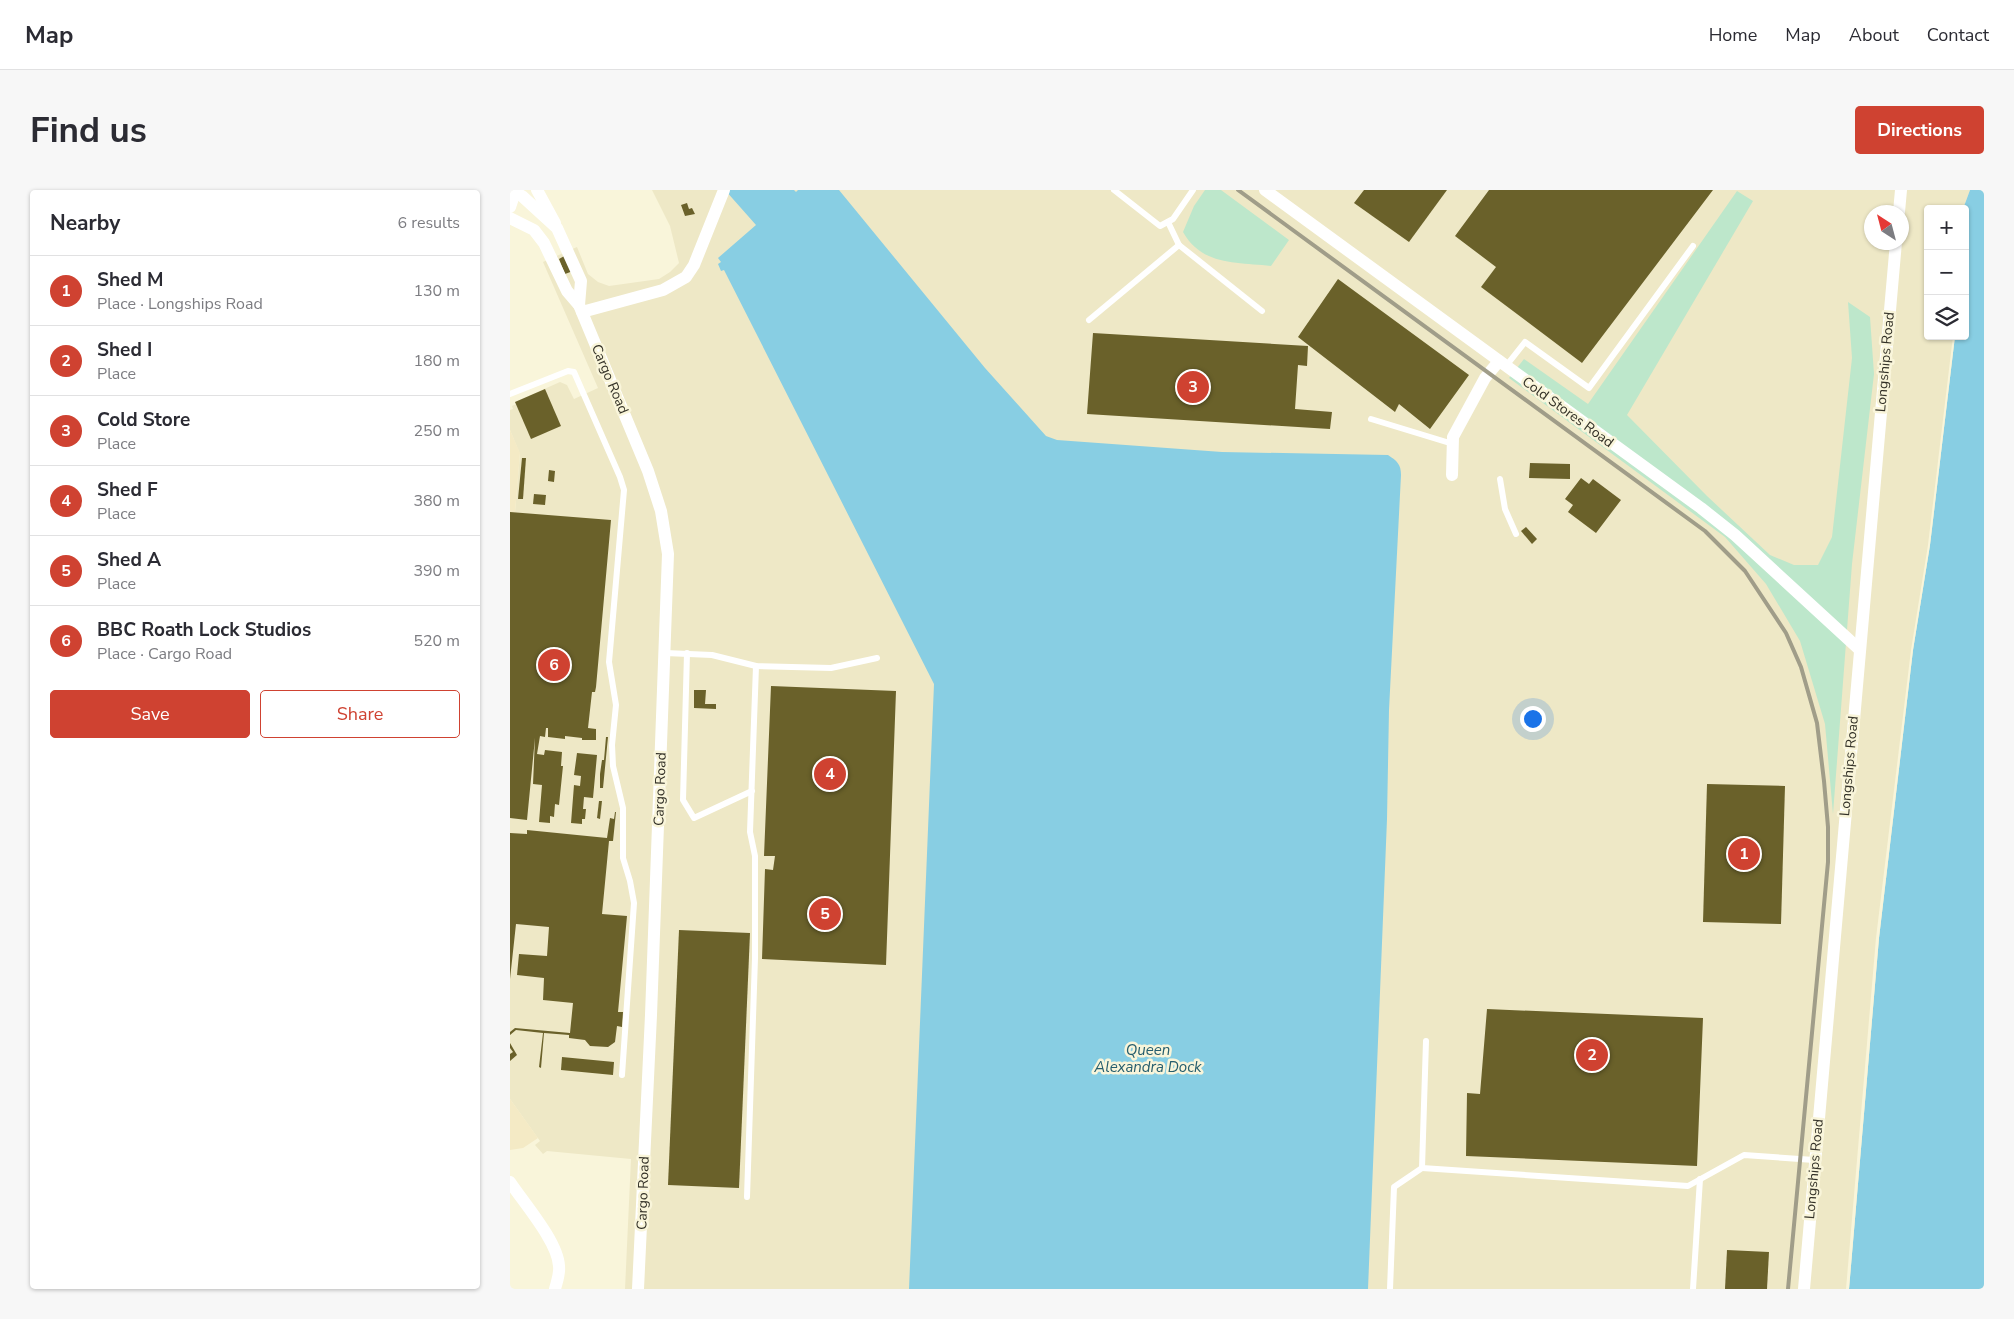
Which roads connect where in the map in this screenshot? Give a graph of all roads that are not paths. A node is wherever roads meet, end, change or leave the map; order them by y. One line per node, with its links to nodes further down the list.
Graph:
1 (512, 190): 9 (street); 12 (street)
2 (537, 190): 12 (street)
3 (724, 190): 16 (street)
4 (1114, 190): 11 (lane)
5 (1193, 190): 11 (lane)
6 (1265, 190): 19 (street, Cold Stores Road)
7 (1901, 190): 8 (street)
8 (1900, 205)
9 (510, 207)
10 (510, 218): 16 (street)
11 (1168, 222): 13 (lane)
12 (557, 228): 16 (street)
13 (1179, 245): 17 (lane); 18 (lane)
14 (1693, 246): 19 (lane)
15 (1895, 250): 26 (street, Longships Road)
16 (580, 308): 27 (street, Cargo Road)
17 (1262, 311)
18 (1089, 320)
19 (1502, 363): 22 (street); 26 (street, Cold Stores Road)
20 (510, 394): 33 (lane)
21 (1372, 419): 22 (lane)
22 (1452, 444): 23 (street)
23 (1452, 475)
24 (1500, 480): 25 (lane)
25 (1516, 534)
26 (1859, 650): 34 (street, Longships Road)
27 (664, 653): 28 (lane); 40 (street, Cargo Road)
28 (687, 653): 30 (lane); 31 (lane)
29 (877, 658): 30 (lane)
30 (756, 666): 31 (lane)
31 (752, 791): 38 (lane)
32 (1426, 1040): 35 (lane)
33 (622, 1075)
34 (1814, 1160): 36 (lane); 43 (street, Longships Road)
35 (1422, 1168): 36 (lane); 41 (lane)
36 (1700, 1179): 42 (lane)
37 (510, 1182): 39 (street)
38 (747, 1197)
39 (555, 1289)
40 (638, 1289)
41 (1390, 1289)
42 (1693, 1289)
43 (1804, 1289)

